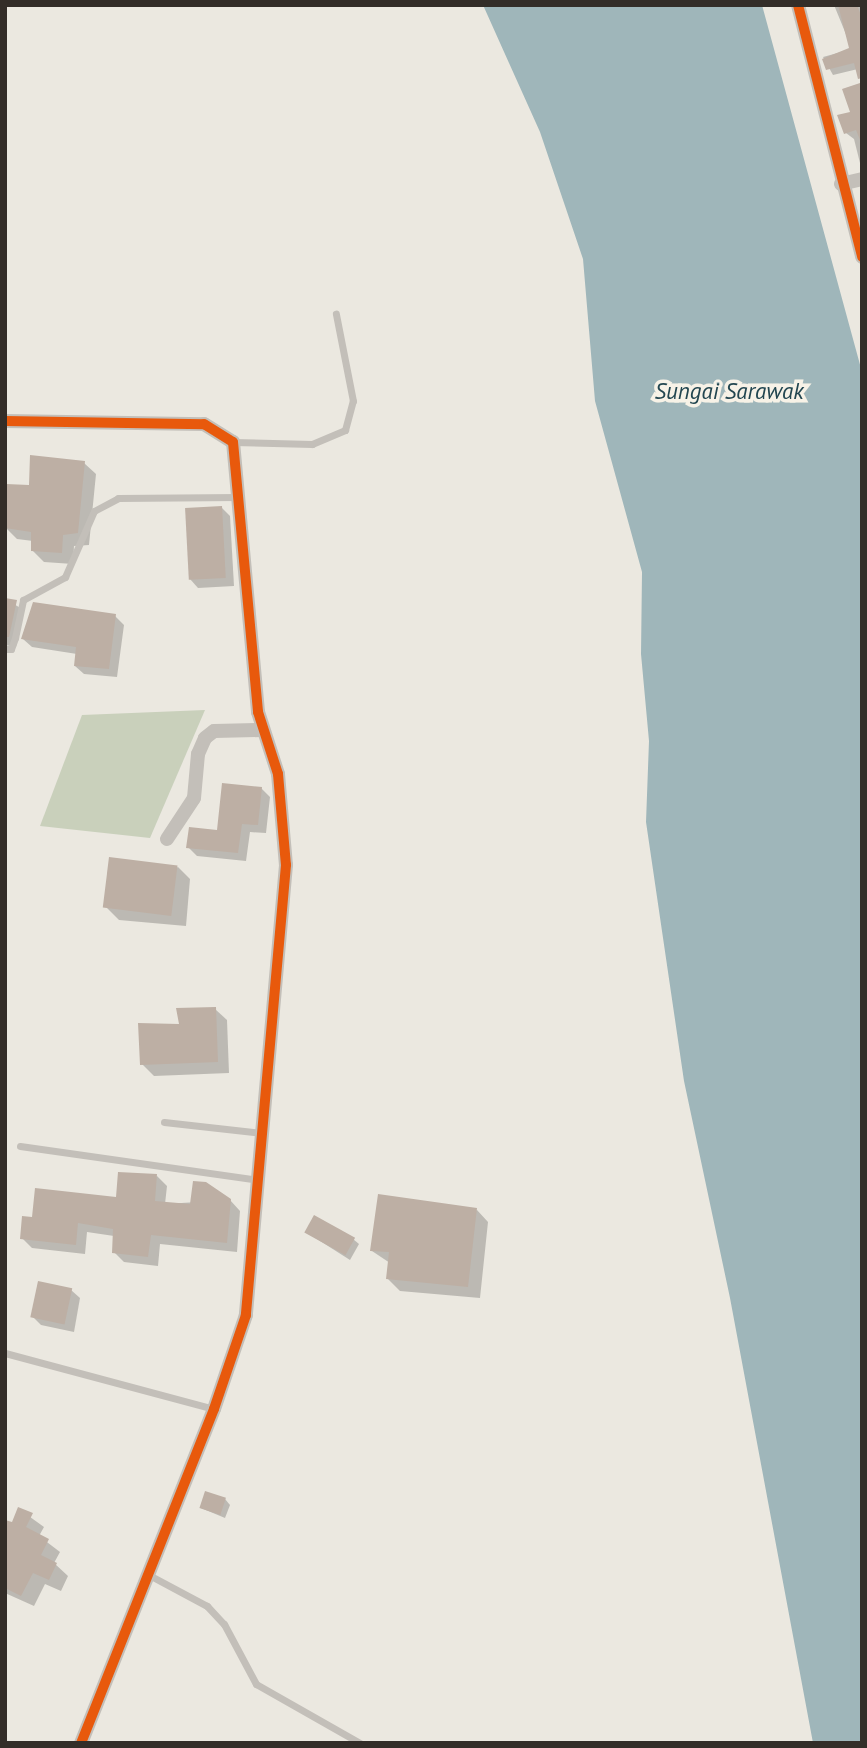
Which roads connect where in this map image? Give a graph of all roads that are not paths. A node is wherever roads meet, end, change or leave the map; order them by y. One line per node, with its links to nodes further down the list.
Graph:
1 (798, 5): 3 (street)
2 (862, 179): 3 (street)
3 (841, 184): 4 (street)
4 (862, 257)
5 (335, 314): 7 (lane)
6 (5, 421): 7 (street)
7 (233, 442): 8 (street)
8 (239, 497): 9 (lane); 10 (street)
9 (5, 649)
10 (262, 730): 11 (street); 13 (street)
11 (167, 839)
12 (164, 1122): 13 (lane)
13 (262, 1133): 15 (street)
14 (20, 1146): 15 (lane)
15 (259, 1180): 17 (street)
16 (5, 1353): 17 (lane)
17 (214, 1409): 18 (street)
18 (149, 1575): 19 (street); 20 (lane)
19 (81, 1743)
20 (360, 1743)

